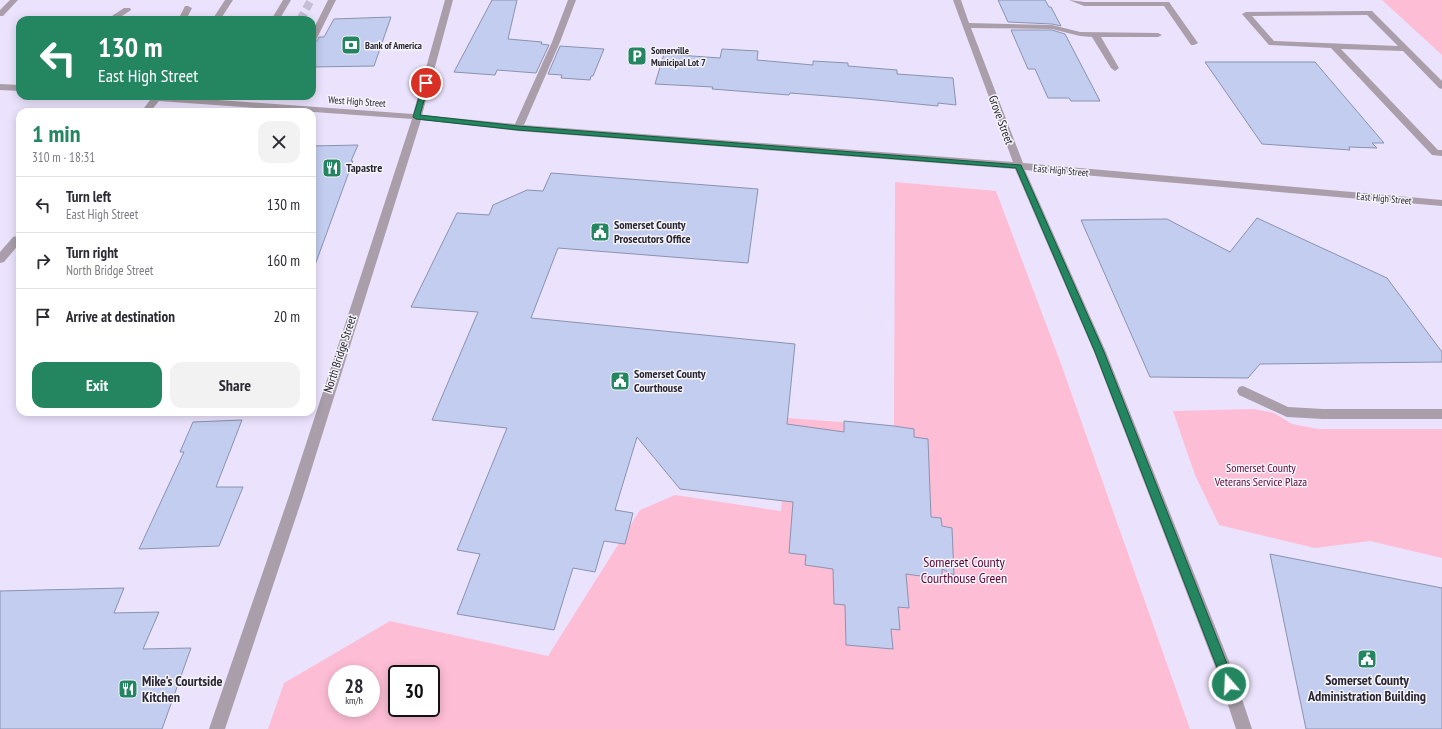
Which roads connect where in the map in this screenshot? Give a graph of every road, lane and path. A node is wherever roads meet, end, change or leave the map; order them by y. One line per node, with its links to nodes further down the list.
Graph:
1 (14, 0): 11 (street)
2 (229, 0): 14 (street)
3 (287, 0): 15 (street)
4 (332, 0): 17 (street)
5 (450, 0): 34 (street, North Bridge Street)
6 (572, 0): 35 (street)
7 (957, 0): 16 (street, Grove Street)
8 (1073, 0): 20 (street)
9 (188, 8): 13 (street)
10 (127, 10): 12 (street)
11 (0, 14)
12 (117, 16)
13 (184, 16)
14 (219, 16)
15 (277, 16)
16 (966, 25): 18 (street); 37 (street, Grove Street)
17 (316, 32)
18 (1095, 34): 19 (street); 23 (street)
19 (1158, 35)
20 (1194, 43)
21 (1334, 46): 22 (street); 22 (street); 36 (street)
22 (1404, 49): 24 (street)
23 (1115, 68)
24 (1442, 86)
25 (16, 88): 26 (street)
26 (2, 89)
27 (155, 100): 31 (street)
28 (196, 100): 30 (street, West High Street)
29 (261, 100): 30 (street)
30 (258, 105): 32 (street, West High Street)
31 (148, 108)
32 (298, 108)
33 (316, 109): 34 (street, West High Street)
34 (416, 117): 35 (street, East High Street); 45 (street, North Bridge Street)
35 (518, 128): 37 (street, East High Street)
36 (1442, 153)
37 (1018, 166): 38 (street, East High Street); 46 (street, Grove Street)
38 (1442, 203)
39 (16, 240): 41 (street)
40 (16, 241): 42 (street)
41 (0, 246)
42 (0, 259)
43 (1243, 391): 44 (street)
44 (1442, 414)
45 (217, 729)
46 (1244, 729)

